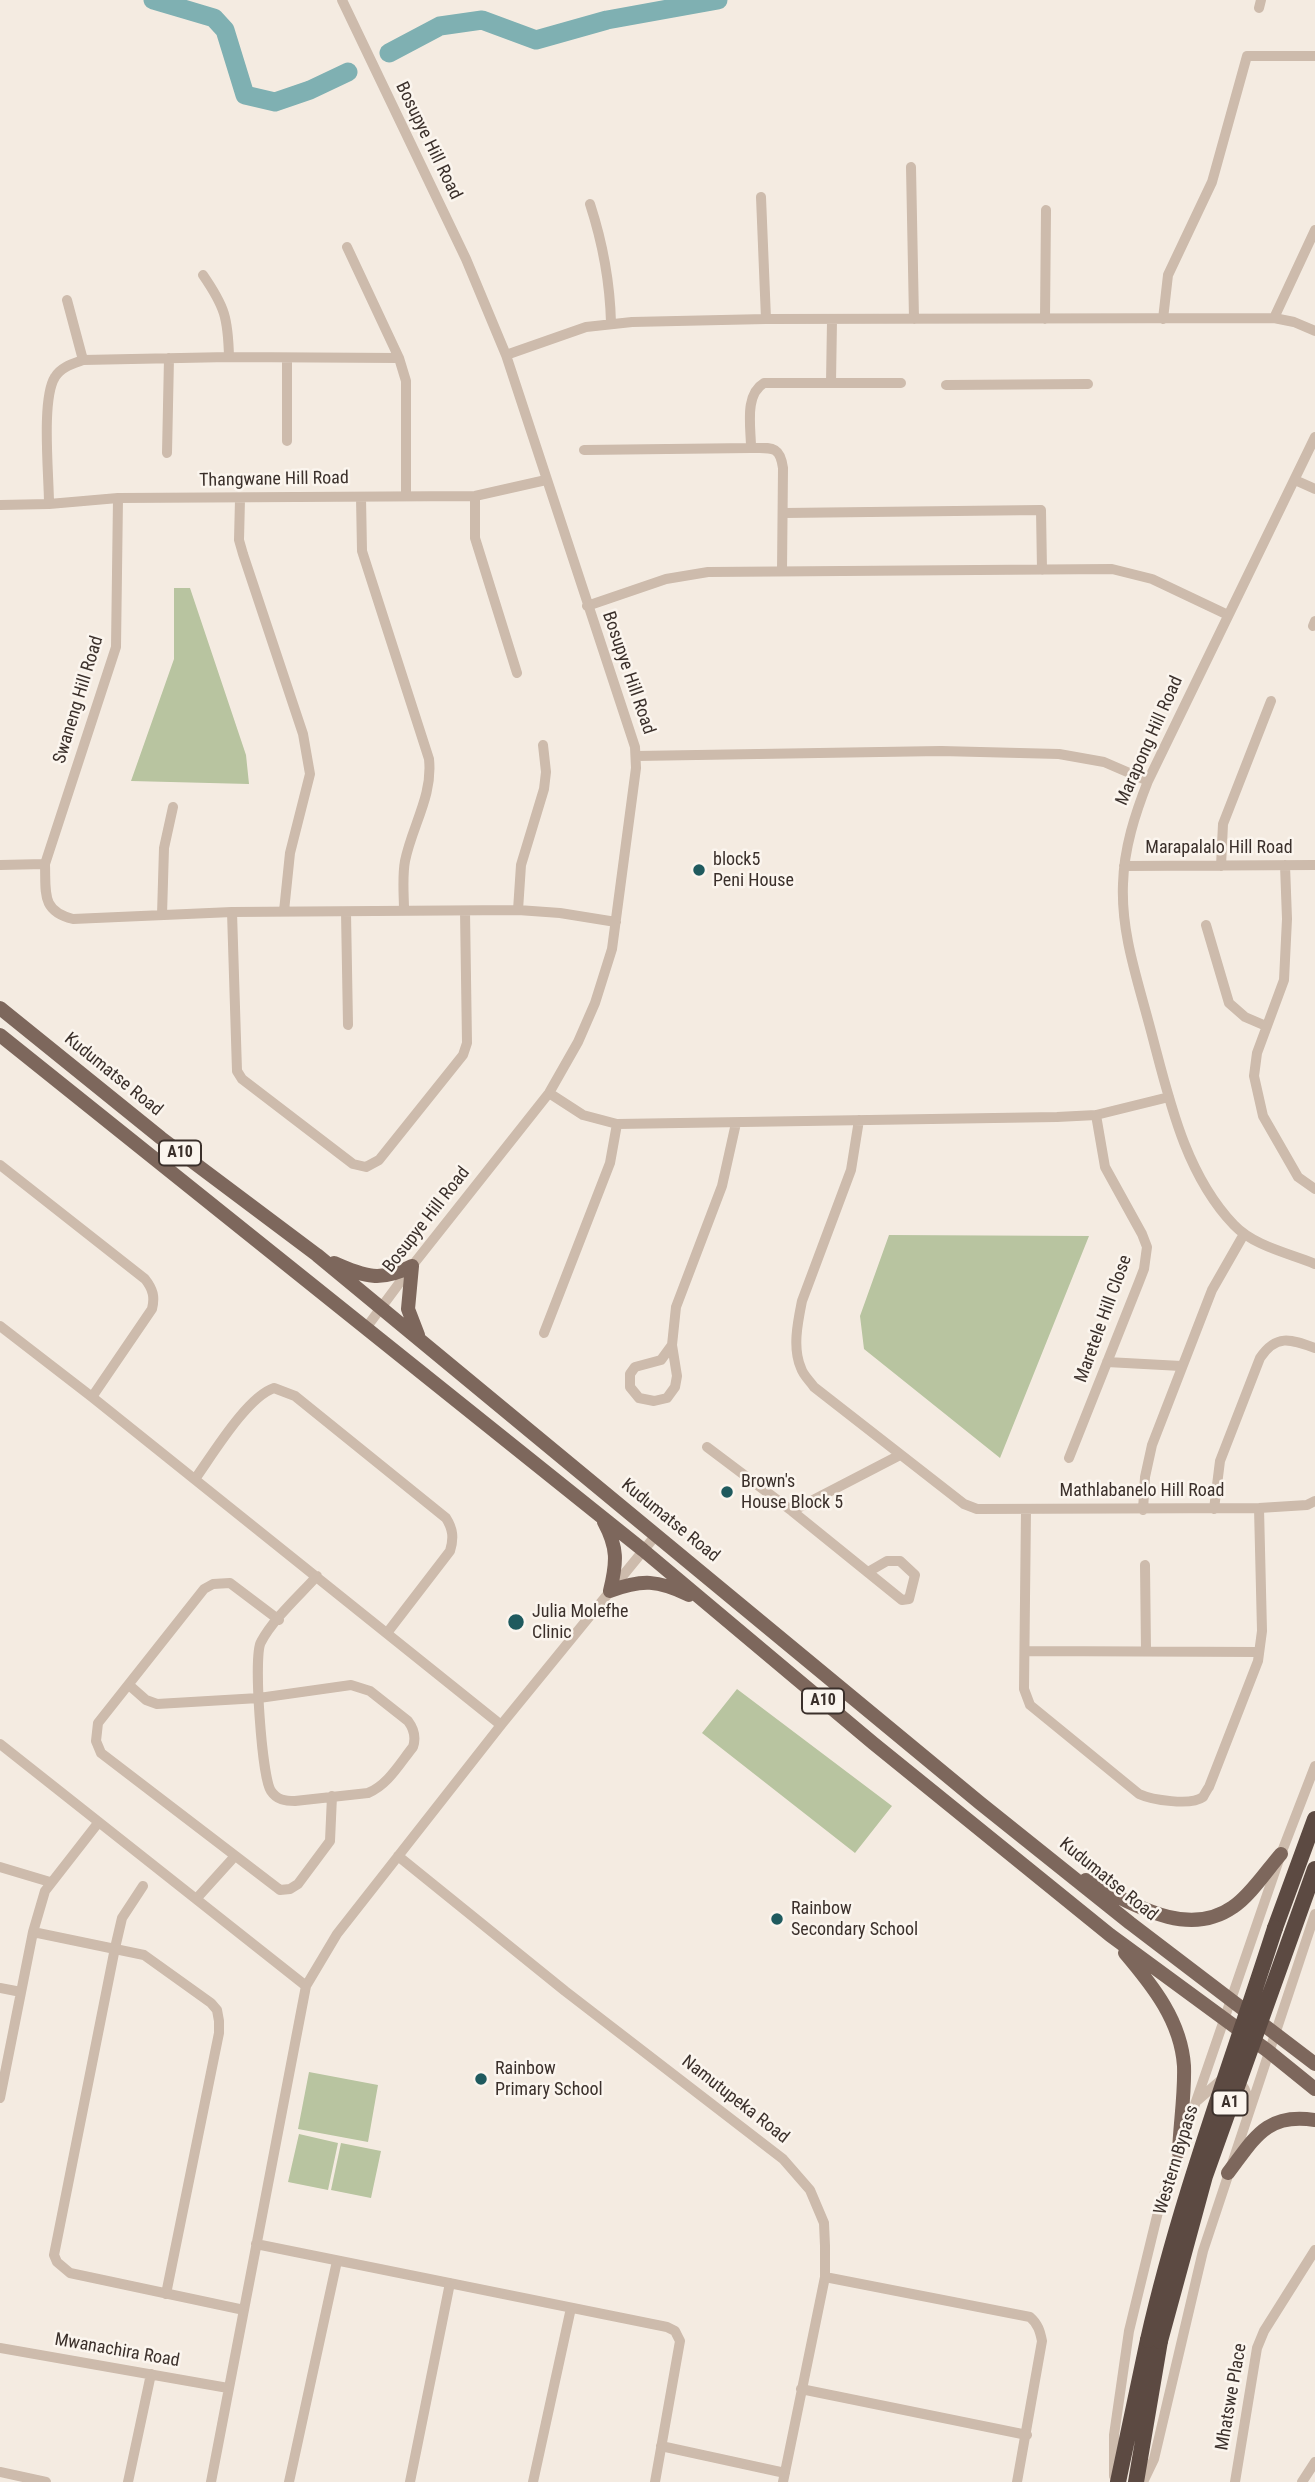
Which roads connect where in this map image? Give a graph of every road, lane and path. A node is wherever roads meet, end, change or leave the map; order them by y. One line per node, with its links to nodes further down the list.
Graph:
1 (342, 0): 19 (street, Bosupye Hill Road)
2 (1315, 55): 15 (street)
3 (911, 167): 13 (street)
4 (761, 197): 12 (street)
5 (590, 204): 17 (street)
6 (1046, 210): 14 (street)
7 (1315, 230): 11 (street)
8 (347, 247): 23 (street)
9 (203, 275): 20 (street)
10 (67, 300): 24 (street)
11 (1274, 318): 15 (street); 18 (street)
12 (766, 319): 16 (street); 17 (street)
13 (914, 319): 14 (street); 16 (street)
14 (1045, 319): 15 (street)
15 (1163, 319)
16 (832, 320): 25 (street)
17 (611, 323): 19 (street)
18 (1315, 331)
19 (506, 355): 34 (street, Bosupye Hill Road)
20 (229, 357): 21 (street); 22 (street)
21 (169, 358): 24 (street); 33 (street)
22 (287, 358): 23 (street); 30 (street)
23 (399, 358): 37 (street)
24 (83, 360): 42 (street)
25 (831, 383): 26 (street); 31 (street)
26 (901, 383)
27 (1088, 384): 28 (street)
28 (946, 385)
29 (1315, 437): 35 (street, Marapong Hill Road)
30 (287, 441)
31 (751, 448): 32 (street); 44 (street)
32 (584, 450)
33 (167, 453)
34 (546, 480): 38 (street, Thangwane Hill Road); 47 (street, Bosupye Hill Road)
35 (1294, 480): 36 (street); 48 (street, Marapong Hill Road)
36 (1315, 489)
37 (406, 496): 38 (street, Thangwane Hill Road); 39 (street, Thangwane Hill Road)
38 (475, 496): 49 (street)
39 (361, 497): 41 (street, Thangwane Hill Road); 63 (street)
40 (118, 498): 41 (street, Thangwane Hill Road); 42 (street, Thangwane Hill Road); 55 (street, Swaneng Hill Road)
41 (240, 499): 62 (street)
42 (49, 504): 43 (street, Thangwane Hill Road)
43 (0, 505)
44 (784, 513): 45 (street); 46 (street)
45 (1042, 570): 46 (street); 48 (street)
46 (782, 571): 47 (street)
47 (587, 606): 52 (street, Bosupye Hill Road)
48 (1228, 615): 53 (street, Marapong Hill Road)
49 (517, 673)
50 (1271, 701): 60 (street)
51 (544, 745): 61 (street)
52 (636, 756): 53 (street); 68 (street, Bosupye Hill Road)
53 (1148, 781): 59 (street, Marapong Hill Road)
54 (173, 807): 67 (street)
55 (45, 864): 56 (street); 67 (street)
56 (0, 865)
57 (1284, 865): 58 (street, Marapalalo Hill Road); 60 (street, Marapalalo Hill Road); 72 (street)
58 (1315, 865)
59 (1124, 866): 60 (street, Marapalalo Hill Road); 75 (street, Marapong Hill Road)
60 (1221, 866)
61 (518, 910): 64 (street); 68 (street)
62 (284, 911): 65 (street); 66 (street)
63 (404, 911): 64 (street); 66 (street)
64 (465, 911): 65 (street)
65 (232, 912): 67 (street)
66 (346, 912): 71 (street)
67 (162, 915)
68 (616, 922): 74 (street, Bosupye Hill Road)
69 (1206, 925): 72 (street)
70 (0, 1009): 83 (main road, Kudumatse Road / A10)
71 (348, 1025)
72 (1266, 1026): 81 (street)
73 (0, 1035): 88 (main road, A10)
74 (549, 1094): 79 (street); 85 (street, Bosupye Hill Road)
75 (1169, 1097): 76 (street); 82 (street, Marapong Hill Road)
76 (1096, 1115): 77 (street); 93 (street, Maretele Hill Close)
77 (859, 1120): 78 (street); 97 (street, Mathlabanelo Hill Road)
78 (736, 1123): 79 (street); 91 (street)
79 (617, 1124): 89 (street)
80 (0, 1165): 95 (street)
81 (1315, 1189)
82 (1244, 1234): 84 (street, Marapong Hill Road); 94 (street)
83 (317, 1255): 85 (main road); 86 (main road, Kudumatse Road / A10)
84 (1315, 1264)
85 (412, 1266): 86 (street, Bosupye Hill Road); 90 (main road)
86 (382, 1308): 88 (street, Bosupye Hill Road); 90 (main road, Kudumatse Road / A10)
87 (0, 1326): 95 (street)
88 (366, 1328): 106 (main road, A10)
89 (544, 1334)
90 (420, 1338): 107 (main road, Kudumatse Road / A10)
91 (673, 1345): 91 (street)
92 (1315, 1348): 103 (street)
93 (1107, 1362): 94 (street); 98 (street, Maretele Hill Close)
94 (1181, 1366): 104 (street)
95 (92, 1397): 99 (street)
96 (707, 1447): 105 (street)
97 (900, 1455): 102 (street, Mathlabanelo Hill Road); 105 (street)
98 (1069, 1458)
99 (195, 1479): 111 (street); 115 (street)
100 (1315, 1501): 101 (street, Mathlabanelo Hill Road)
101 (1259, 1508): 103 (street, Mathlabanelo Hill Road); 118 (street)
102 (1026, 1509): 104 (street, Mathlabanelo Hill Road); 116 (street)
103 (1214, 1509): 104 (street, Mathlabanelo Hill Road)
104 (1143, 1510)
105 (792, 1511): 110 (street)
106 (601, 1516): 108 (main road, A10); 112 (main road)
107 (656, 1535): 108 (street); 131 (main road, Kudumatse Road / A10)
108 (643, 1550): 112 (street); 113 (main road, A10)
109 (1145, 1565): 117 (street)
110 (869, 1572): 110 (street)
111 (317, 1576): 114 (street); 115 (street)
112 (610, 1591): 113 (main road); 121 (street)
113 (709, 1604): 138 (main road, A10)
114 (279, 1620): 119 (street); 120 (street)
115 (387, 1633): 121 (street)
116 (1026, 1651): 117 (street); 118 (street)
117 (1146, 1651): 118 (street)
118 (1259, 1652)
119 (128, 1685): 120 (street); 128 (street)
120 (259, 1698): 124 (street); 124 (street)
121 (501, 1725): 129 (street)
122 (0, 1744): 126 (street)
123 (1315, 1766): 127 (street)
124 (332, 1796): 128 (street)
125 (1315, 1819): 165 (highway, Western Bypass / A1, bridge)
126 (98, 1823): 133 (street); 135 (street)
127 (1281, 1854): 131 (main road); 140 (street)
128 (235, 1856): 135 (street)
129 (398, 1856): 142 (street); 160 (street, Namutupeka Road)
130 (0, 1867): 133 (street)
131 (1063, 1868): 145 (main road, Kudumatse Road / A10)
132 (1315, 1869): 165 (highway, Western Bypass / A1, bridge)
133 (50, 1882): 137 (street)
134 (143, 1886): 139 (street)
135 (197, 1898): 142 (street)
136 (1315, 1914): 141 (street)
137 (33, 1932): 139 (street); 144 (street)
138 (1110, 1935): 146 (main road, A10); 155 (main road)
139 (115, 1948): 162 (street); 162 (street)
140 (1250, 1948): 141 (street); 145 (street)
141 (1296, 1970): 147 (street)
142 (306, 1986): 157 (street)
143 (0, 1988): 144 (street)
144 (21, 1992): 151 (street)
145 (1231, 1999): 146 (street); 147 (main road, Kudumatse Road / A10)
146 (1224, 2019): 148 (main road, A10); 152 (street)
147 (1275, 2031): 148 (street); 149 (main road, Kudumatse Road / A10)
148 (1268, 2051): 150 (main road, A10); 153 (street)
149 (1315, 2064)
150 (1315, 2089)
151 (0, 2098)
152 (1196, 2102): 153 (street); 155 (street)
153 (1248, 2115): 156 (street)
154 (1315, 2120): 156 (main road)
155 (1179, 2152): 183 (street)
156 (1228, 2173): 185 (street)
157 (256, 2244): 159 (street); 164 (street)
158 (1315, 2250): 186 (street, Mhatswe Place)
159 (337, 2261): 161 (street); 178 (street)
160 (825, 2277): 169 (street, Namutupeka Road); 170 (street)
161 (450, 2283): 163 (street); 179 (street)
162 (166, 2294): 164 (street)
163 (571, 2308): 171 (street); 180 (street)
164 (244, 2309): 168 (street)
165 (1154, 2340): 183 (highway, Western Bypass / A1); 184 (highway, Western Bypass / A1)
166 (0, 2348): 167 (street, Mwanachira Road)
167 (151, 2374): 168 (street, Mwanachira Road); 176 (street)
168 (228, 2388): 177 (street)
169 (802, 2389): 170 (street); 174 (street, Namutupeka Road)
170 (1027, 2435): 182 (street)
171 (661, 2446): 174 (street); 181 (street)
172 (1315, 2462): 187 (street)
173 (0, 2472): 175 (street)
174 (784, 2477)
175 (46, 2482)
176 (128, 2482)
177 (211, 2482)
178 (289, 2482)
179 (410, 2482)
180 (533, 2482)
181 (654, 2482)
182 (1017, 2482)
183 (1116, 2482)
184 (1136, 2482)
185 (1143, 2482)
186 (1235, 2482)
187 (1302, 2482)

